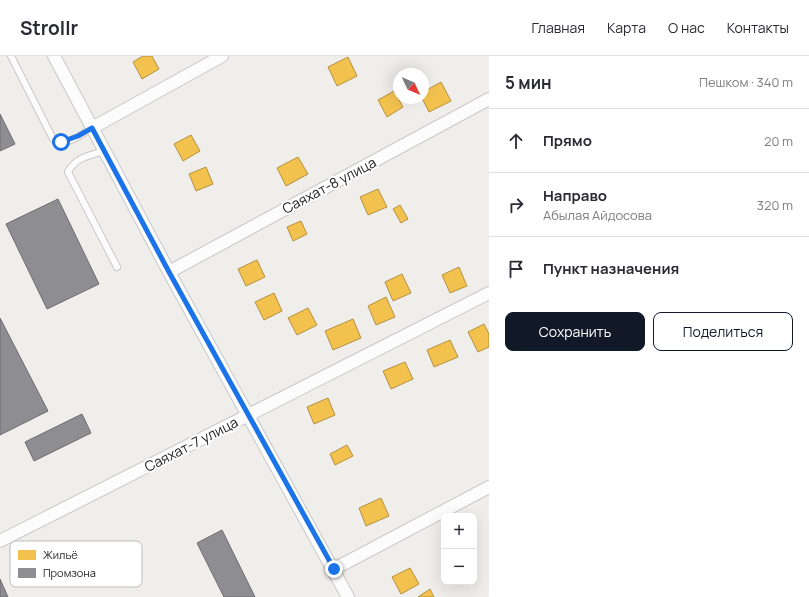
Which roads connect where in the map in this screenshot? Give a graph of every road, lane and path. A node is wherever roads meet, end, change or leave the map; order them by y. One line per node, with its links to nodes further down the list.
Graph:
1 (11, 56): 5 (lane)
2 (54, 56): 5 (street)
3 (222, 56): 5 (street)
4 (489, 99): 8 (street, Саяхат-8 улица)
5 (92, 128): 6 (street)
6 (104, 151): 7 (lane); 8 (street)
7 (117, 267)
8 (169, 272): 10 (street)
9 (489, 293): 10 (street, Саяхат-7 улица)
10 (248, 415): 12 (street, Саяхат-7 улица); 13 (street)
11 (489, 487): 13 (street)
12 (0, 541)
13 (334, 569): 14 (street)
14 (348, 597)

